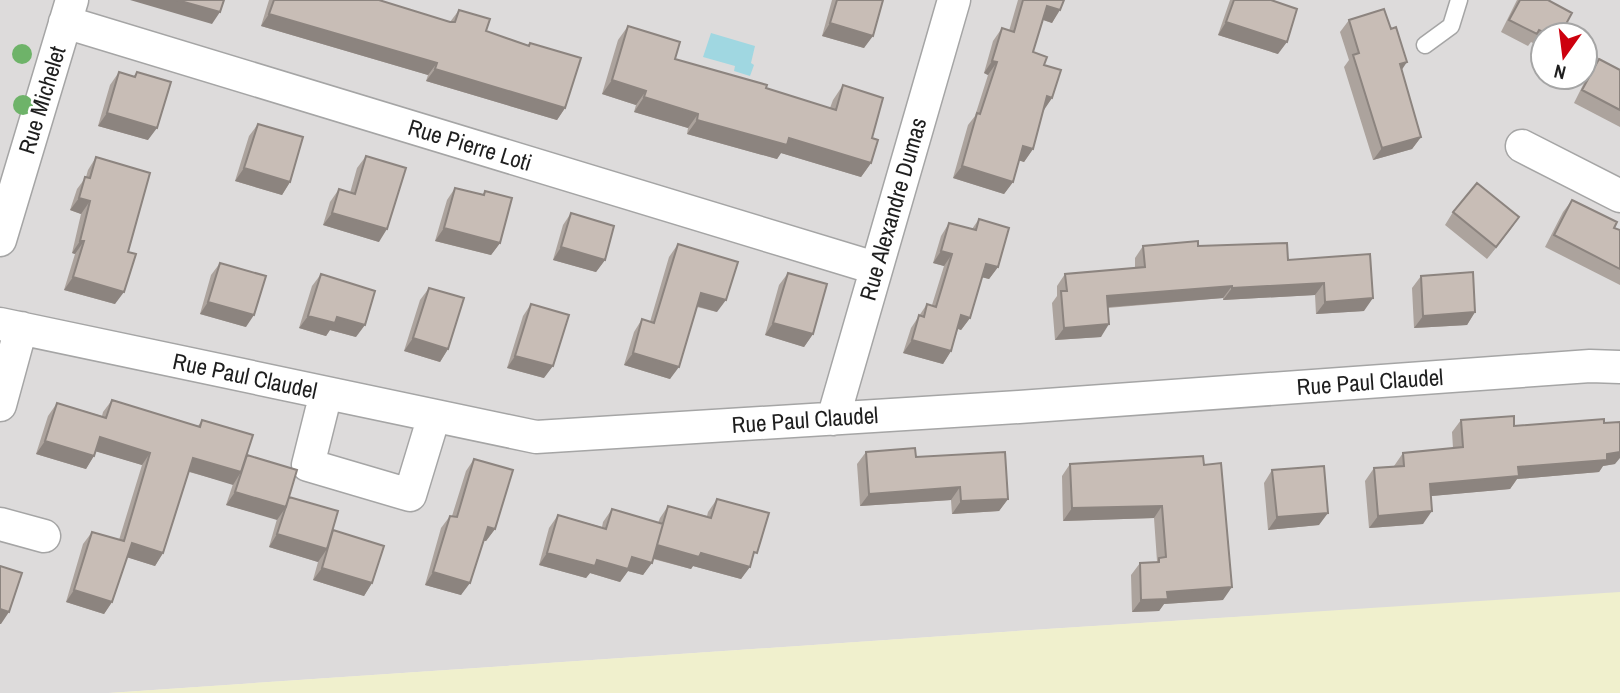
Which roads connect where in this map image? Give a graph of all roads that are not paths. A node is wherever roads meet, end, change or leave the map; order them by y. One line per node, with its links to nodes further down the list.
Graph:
1 (954, 0): 8 (street, Rue Alexandre Dumas)
2 (1459, 0): 4 (lane)
3 (68, 11): 7 (street, Rue Michelet); 8 (street, Rue Pierre Loti)
4 (1425, 45)
5 (1522, 146): 6 (street)
6 (1620, 196)
7 (0, 240)
8 (875, 268): 14 (street, Rue Alexandre Dumas)
9 (11, 326): 11 (street, Rue Paul Claudel); 12 (street)
10 (1620, 367): 14 (street, Rue Paul Claudel)
11 (326, 393): 13 (street, Rue Paul Claudel); 13 (street)
12 (0, 405)
13 (434, 416): 14 (street, Rue Paul Claudel)
14 (833, 419)
15 (0, 524): 16 (street)
16 (44, 536)

